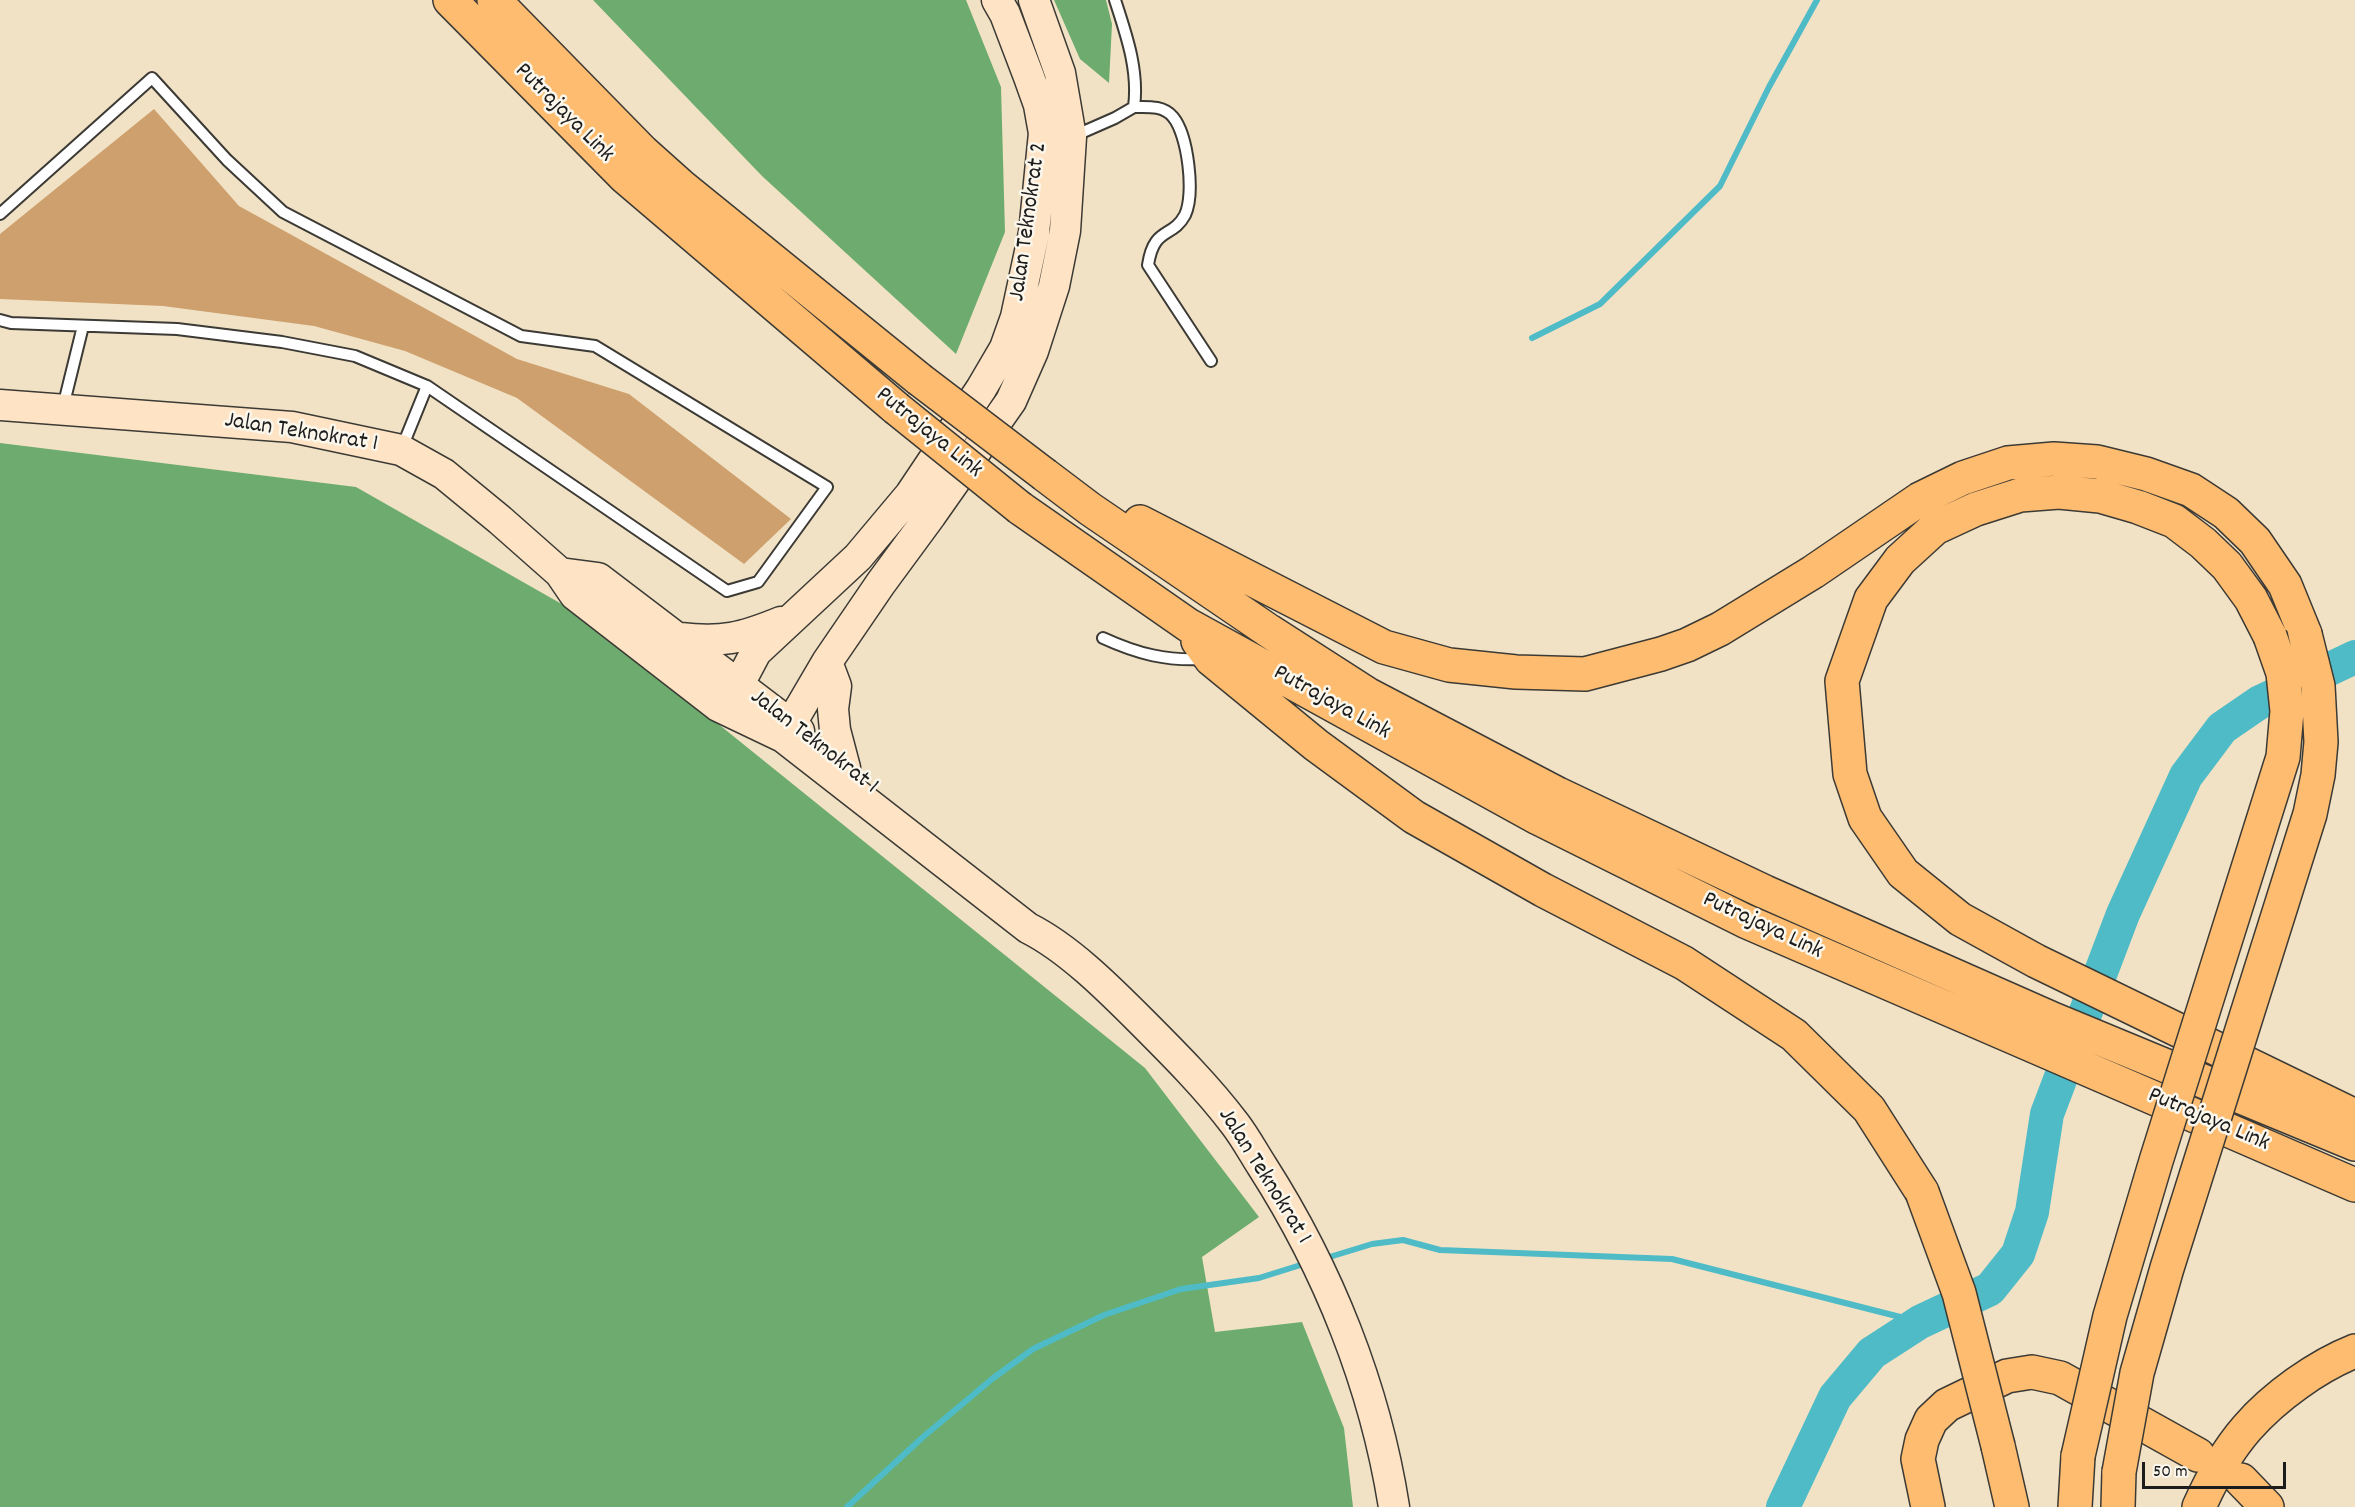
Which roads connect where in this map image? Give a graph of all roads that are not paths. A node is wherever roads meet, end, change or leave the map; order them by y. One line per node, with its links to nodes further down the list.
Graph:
1 (450, 0): 19 (highway, Putrajaya Link, bridge)
2 (494, 0): 16 (highway, Putrajaya Link, bridge)
3 (997, 0): 18 (main road, Jalan Teknokrat 2)
4 (1034, 0): 7 (main road, Jalan Teknokrat 2)
5 (1115, 0): 6 (lane)
6 (1134, 107): 7 (lane); 11 (lane)
7 (1071, 137): 24 (main road, Jalan Teknokrat 2)
8 (0, 214): 12 (lane)
9 (0, 320): 10 (lane)
10 (83, 326): 12 (lane); 14 (lane)
11 (1210, 361)
12 (427, 387): 15 (lane)
13 (0, 405): 14 (main road, Jalan Teknokrat 1)
14 (62, 411): 15 (main road, Jalan Teknokrat 1)
15 (401, 450): 17 (main road, Jalan Teknokrat 1)
16 (1090, 509): 31 (highway, Putrajaya Link, bridge); 40 (highway, bridge)
17 (560, 573): 20 (main road, Jalan Teknokrat 1); 26 (main road, Jalan Teknokrat 1)
18 (796, 616): 20 (main road); 22 (main road, Jalan Teknokrat 2)
19 (1188, 625): 23 (highway); 32 (highway, Putrajaya Link, bridge)
20 (680, 638): 25 (main road, Jalan Teknokrat 1)
21 (1103, 638): 23 (lane)
22 (756, 652): 24 (main road); 25 (main road, Jalan Teknokrat 2)
23 (1211, 659): 38 (highway, bridge)
24 (821, 673): 27 (main road, Jalan Teknokrat 2); 28 (main road)
25 (739, 684): 26 (main road, Jalan Teknokrat 2); 27 (main road, Jalan Teknokrat 1)
26 (717, 706): 27 (main road, Jalan Teknokrat 1)
27 (788, 731): 28 (main road, Jalan Teknokrat 1); 29 (main road, Jalan Teknokrat 1)
28 (845, 768): 29 (main road, Jalan Teknokrat 1)
29 (1050, 939): 36 (main road, Jalan Teknokrat 1)
30 (2355, 1116): 39 (highway, bridge)
31 (2355, 1144)
32 (2355, 1185)
33 (2355, 1351): 41 (highway)
34 (2198, 1455): 37 (highway)
35 (2241, 1480): 42 (highway)
36 (1394, 1507)
37 (1928, 1507)
38 (2012, 1507)
39 (2075, 1507)
40 (2118, 1507)
41 (2199, 1507)
42 (2267, 1507)

